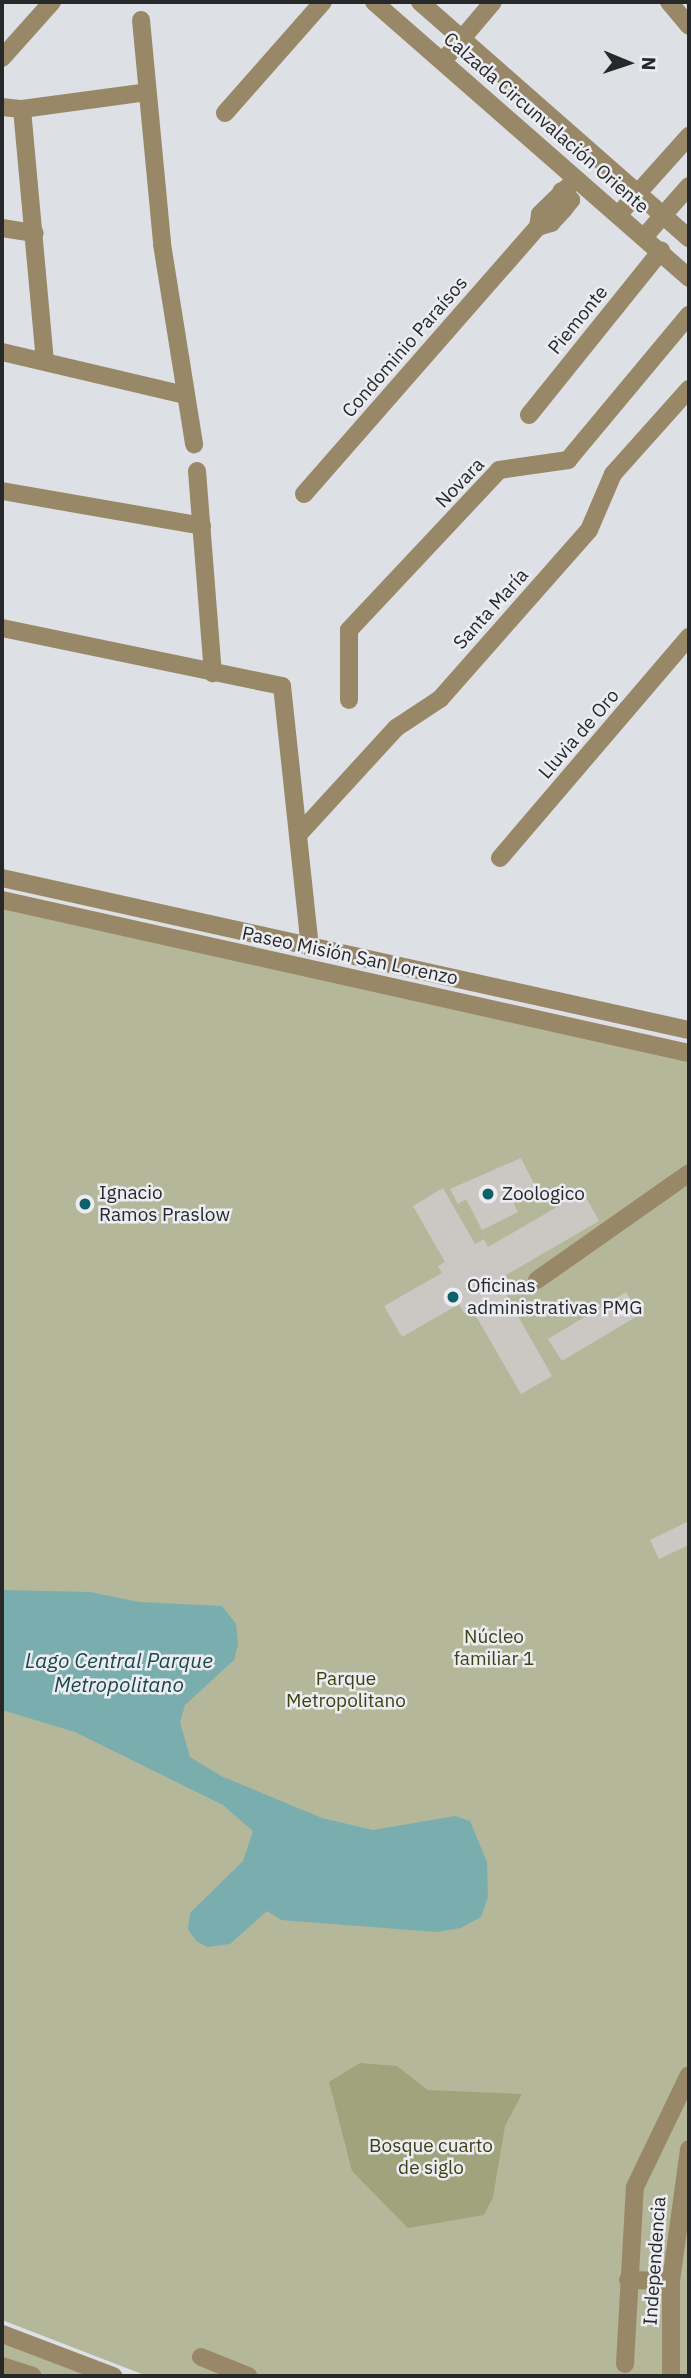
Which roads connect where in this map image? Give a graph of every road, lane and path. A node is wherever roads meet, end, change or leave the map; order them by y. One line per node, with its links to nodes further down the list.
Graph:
1 (52, 2): 10 (street)
2 (323, 2): 15 (street)
3 (374, 2): 11 (street, Calzada Circunvalación Oriente)
4 (420, 2): 9 (street, Calzada Circunvalación Oriente)
5 (493, 2): 9 (street)
6 (669, 2): 8 (street)
7 (141, 20): 12 (street)
8 (689, 26)
9 (462, 39): 11 (street); 19 (street, Calzada Circunvalación Oriente)
10 (2, 58)
11 (443, 61): 17 (street, Calzada Circunvalación Oriente)
12 (147, 92): 14 (street); 32 (street)
13 (2, 107): 14 (street)
14 (22, 109): 23 (street)
15 (225, 113)
16 (689, 136): 19 (street)
17 (581, 182): 20 (street, Calzada Circunvalación Oriente); 37 (street, Condominio Paraísos)
18 (689, 186): 21 (street)
19 (638, 193): 20 (street); 21 (street, Calzada Circunvalación Oriente)
20 (618, 214): 24 (street, Calzada Circunvalación Oriente)
21 (663, 215): 24 (street); 25 (street, Calzada Circunvalación Oriente)
22 (2, 228): 23 (street)
23 (35, 233): 30 (street)
24 (644, 237): 26 (street, Calzada Circunvalación Oriente)
25 (689, 238)
26 (661, 251): 27 (street, Calzada Circunvalación Oriente); 33 (street, Piemonte)
27 (689, 278)
28 (689, 316): 42 (street, Novara)
29 (2, 352): 30 (street)
30 (46, 361): 32 (street)
31 (689, 389): 43 (street, Santa María)
32 (186, 394): 34 (street)
33 (529, 415)
34 (194, 444)
35 (197, 471): 38 (street)
36 (2, 491): 38 (street)
37 (304, 494)
38 (202, 526): 41 (street)
39 (2, 628): 41 (street)
40 (689, 637): 44 (street, Lluvia de Oro)
41 (213, 673): 43 (street)
42 (349, 700)
43 (298, 835): 47 (street)
44 (500, 858)
45 (2, 878): 47 (street, Paseo Misión San Lorenzo)
46 (2, 900): 49 (street, Paseo Misión San Lorenzo)
47 (310, 948): 48 (street, Paseo Misión San Lorenzo)
48 (689, 1030)
49 (689, 1053)
50 (689, 1173): 51 (street)
51 (537, 1280)
52 (689, 2075): 54 (street)
53 (689, 2149): 55 (street, Independencia)
54 (628, 2280): 55 (street); 58 (street)
55 (671, 2281): 63 (street, Independencia)
56 (2, 2334): 60 (street)
57 (201, 2357): 62 (street)
58 (625, 2364)
59 (2, 2366): 61 (street)
60 (102, 2374)
61 (32, 2376)
62 (248, 2376)
63 (671, 2376)

